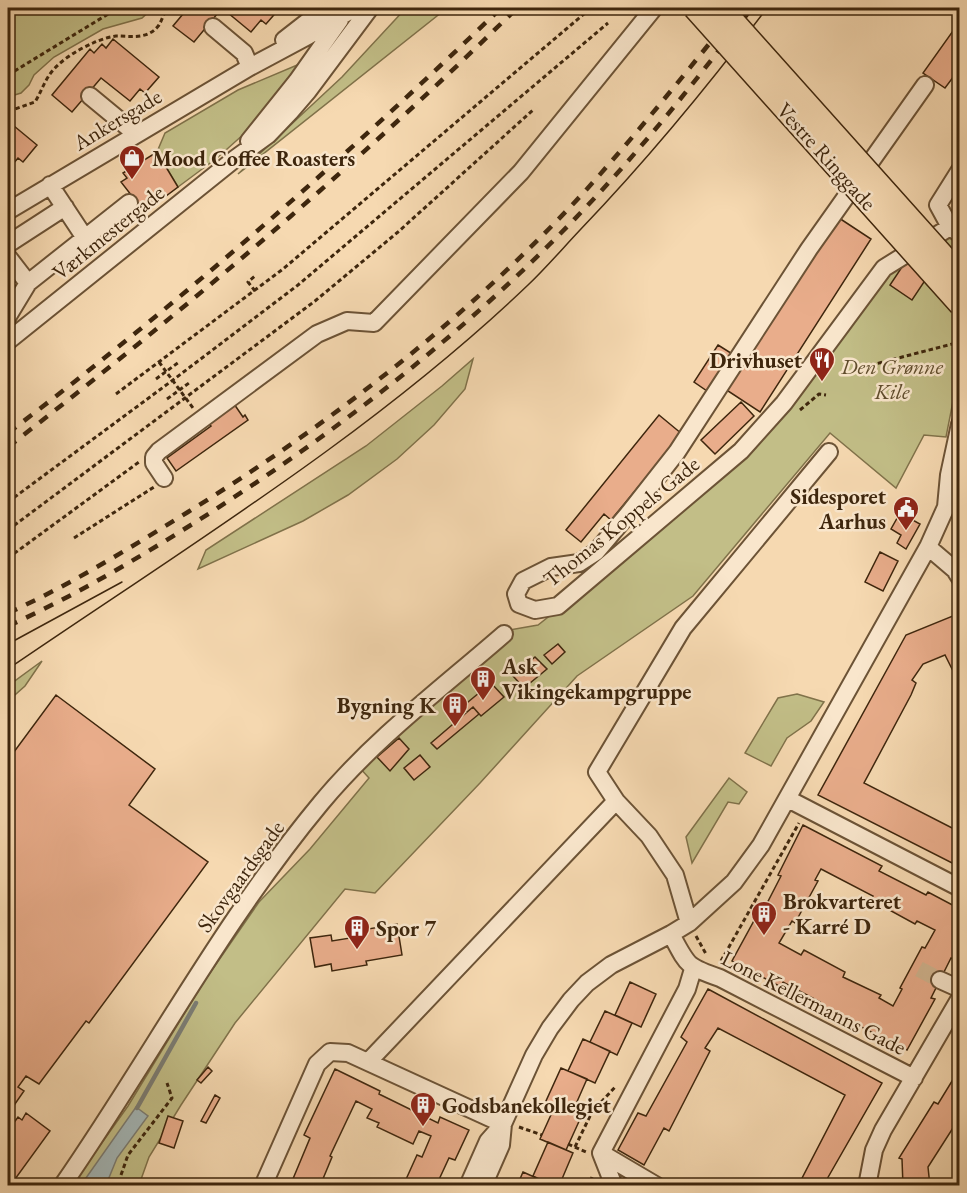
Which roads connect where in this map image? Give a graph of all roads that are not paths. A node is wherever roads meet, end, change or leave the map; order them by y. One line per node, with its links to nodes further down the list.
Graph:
1 (325, 8): 8 (street, Ankersgade)
2 (370, 8): 12 (street, Værkmestergade)
3 (654, 8): 29 (street)
4 (694, 8): 24 (main road, Vestre Ringgade, bridge)
5 (722, 8): 22 (main road, Vestre Ringgade, bridge)
6 (349, 9): 8 (street, Ankersgade); 12 (street, Værkmestergade)
7 (213, 27): 8 (street)
8 (250, 67): 11 (street, Ankersgade)
9 (925, 85): 18 (street, Thomas Koppels Gade)
10 (90, 96): 11 (street)
11 (136, 134): 14 (street, Ankersgade)
12 (236, 158): 26 (street, Værkmestergade)
13 (960, 170): 18 (street)
14 (50, 185): 16 (street, Ankersgade); 17 (street)
15 (129, 203): 19 (street)
16 (9, 207)
17 (65, 207): 19 (street); 20 (street)
18 (955, 231)
19 (85, 237): 23 (street)
20 (8, 244)
21 (8, 257): 23 (street)
22 (960, 274)
23 (28, 283): 25 (street)
24 (960, 305)
25 (8, 316)
26 (8, 341)
27 (960, 424): 30 (street)
28 (829, 452): 34 (street)
29 (164, 478)
30 (928, 547): 31 (street); 33 (street)
31 (960, 578)
32 (504, 634): 46 (street, Skovgaardsgade)
33 (788, 798): 35 (street); 36 (street)
34 (616, 801): 36 (street); 42 (street)
35 (960, 888)
36 (689, 923): 37 (street)
37 (671, 934): 38 (street); 44 (street)
38 (693, 969): 43 (street, Lone Kellermanns Gade); 45 (street)
39 (940, 980): 40 (street)
40 (960, 989)
41 (960, 998): 43 (street)
42 (368, 1062): 44 (street); 47 (street)
43 (914, 1077): 52 (street)
44 (503, 1124): 48 (street); 49 (street)
45 (601, 1153): 50 (street); 51 (street)
46 (62, 1185)
47 (263, 1185)
48 (468, 1185)
49 (483, 1185)
50 (614, 1185)
51 (657, 1185)
52 (867, 1185)

